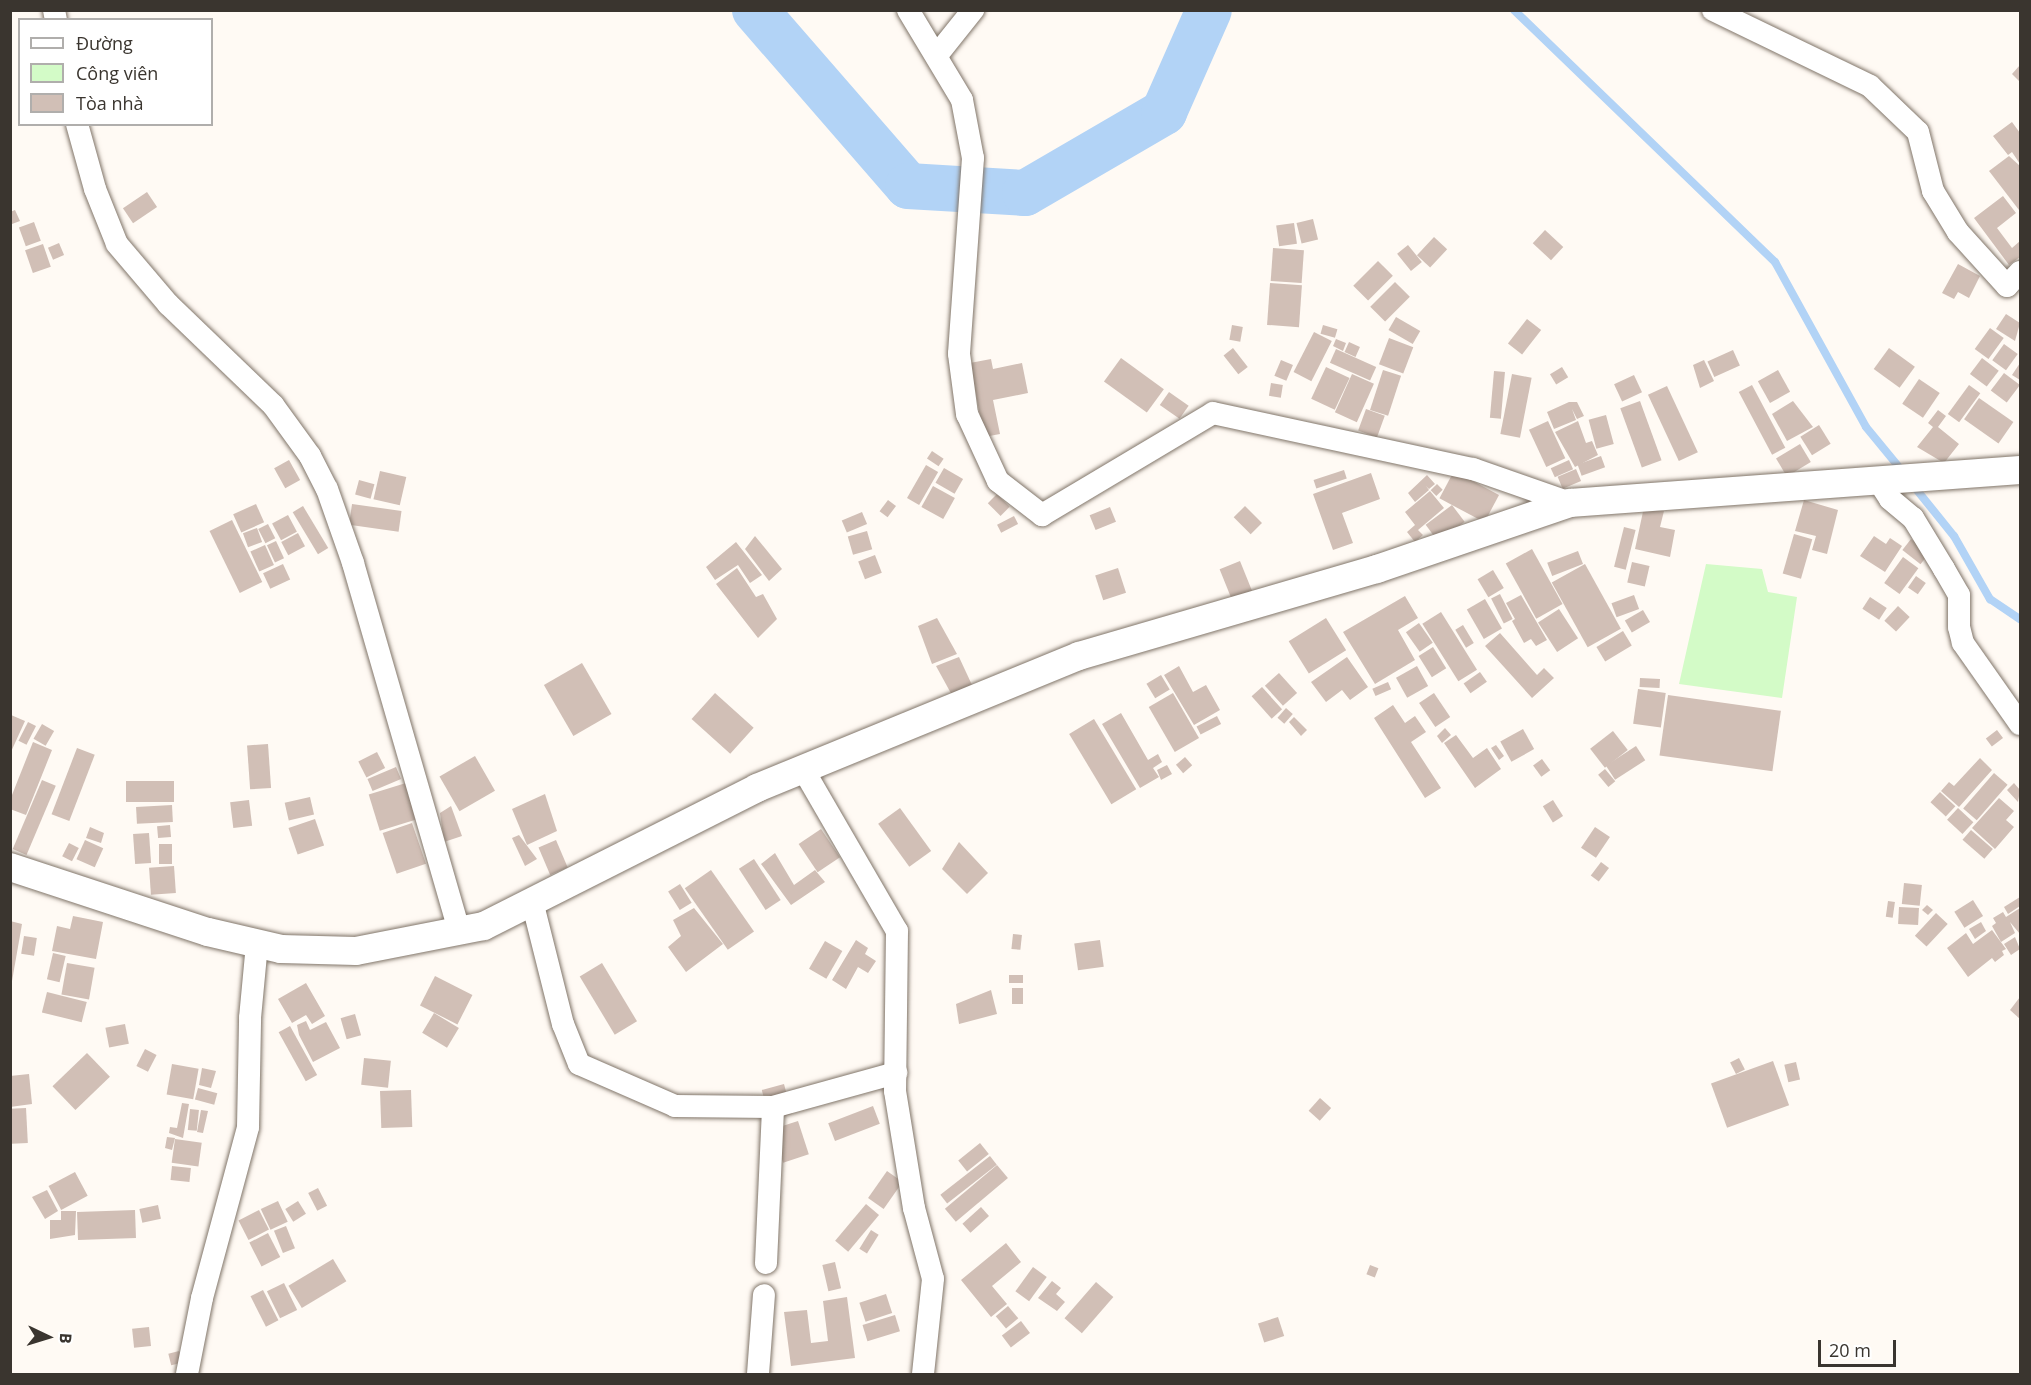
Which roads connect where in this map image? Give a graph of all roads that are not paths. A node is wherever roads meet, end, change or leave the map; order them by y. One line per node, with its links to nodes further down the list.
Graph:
1 (908, 10): 4 (street)
2 (973, 10): 4 (street)
3 (1713, 10): 6 (street)
4 (938, 55): 9 (street)
5 (78, 126): 14 (street)
6 (2020, 272)
7 (2020, 470): 8 (street)
8 (1884, 482): 9 (street); 10 (street)
9 (1570, 503): 11 (street)
10 (2020, 723)
11 (803, 769): 13 (street); 16 (street)
12 (10, 867): 15 (street)
13 (532, 901): 14 (street); 17 (street)
14 (459, 930): 15 (street)
15 (257, 944): 20 (street)
16 (896, 1073): 17 (street); 22 (street)
17 (773, 1107): 18 (street)
18 (766, 1263)
19 (764, 1295): 21 (street)
20 (187, 1374)
21 (758, 1374)
22 (923, 1374)

